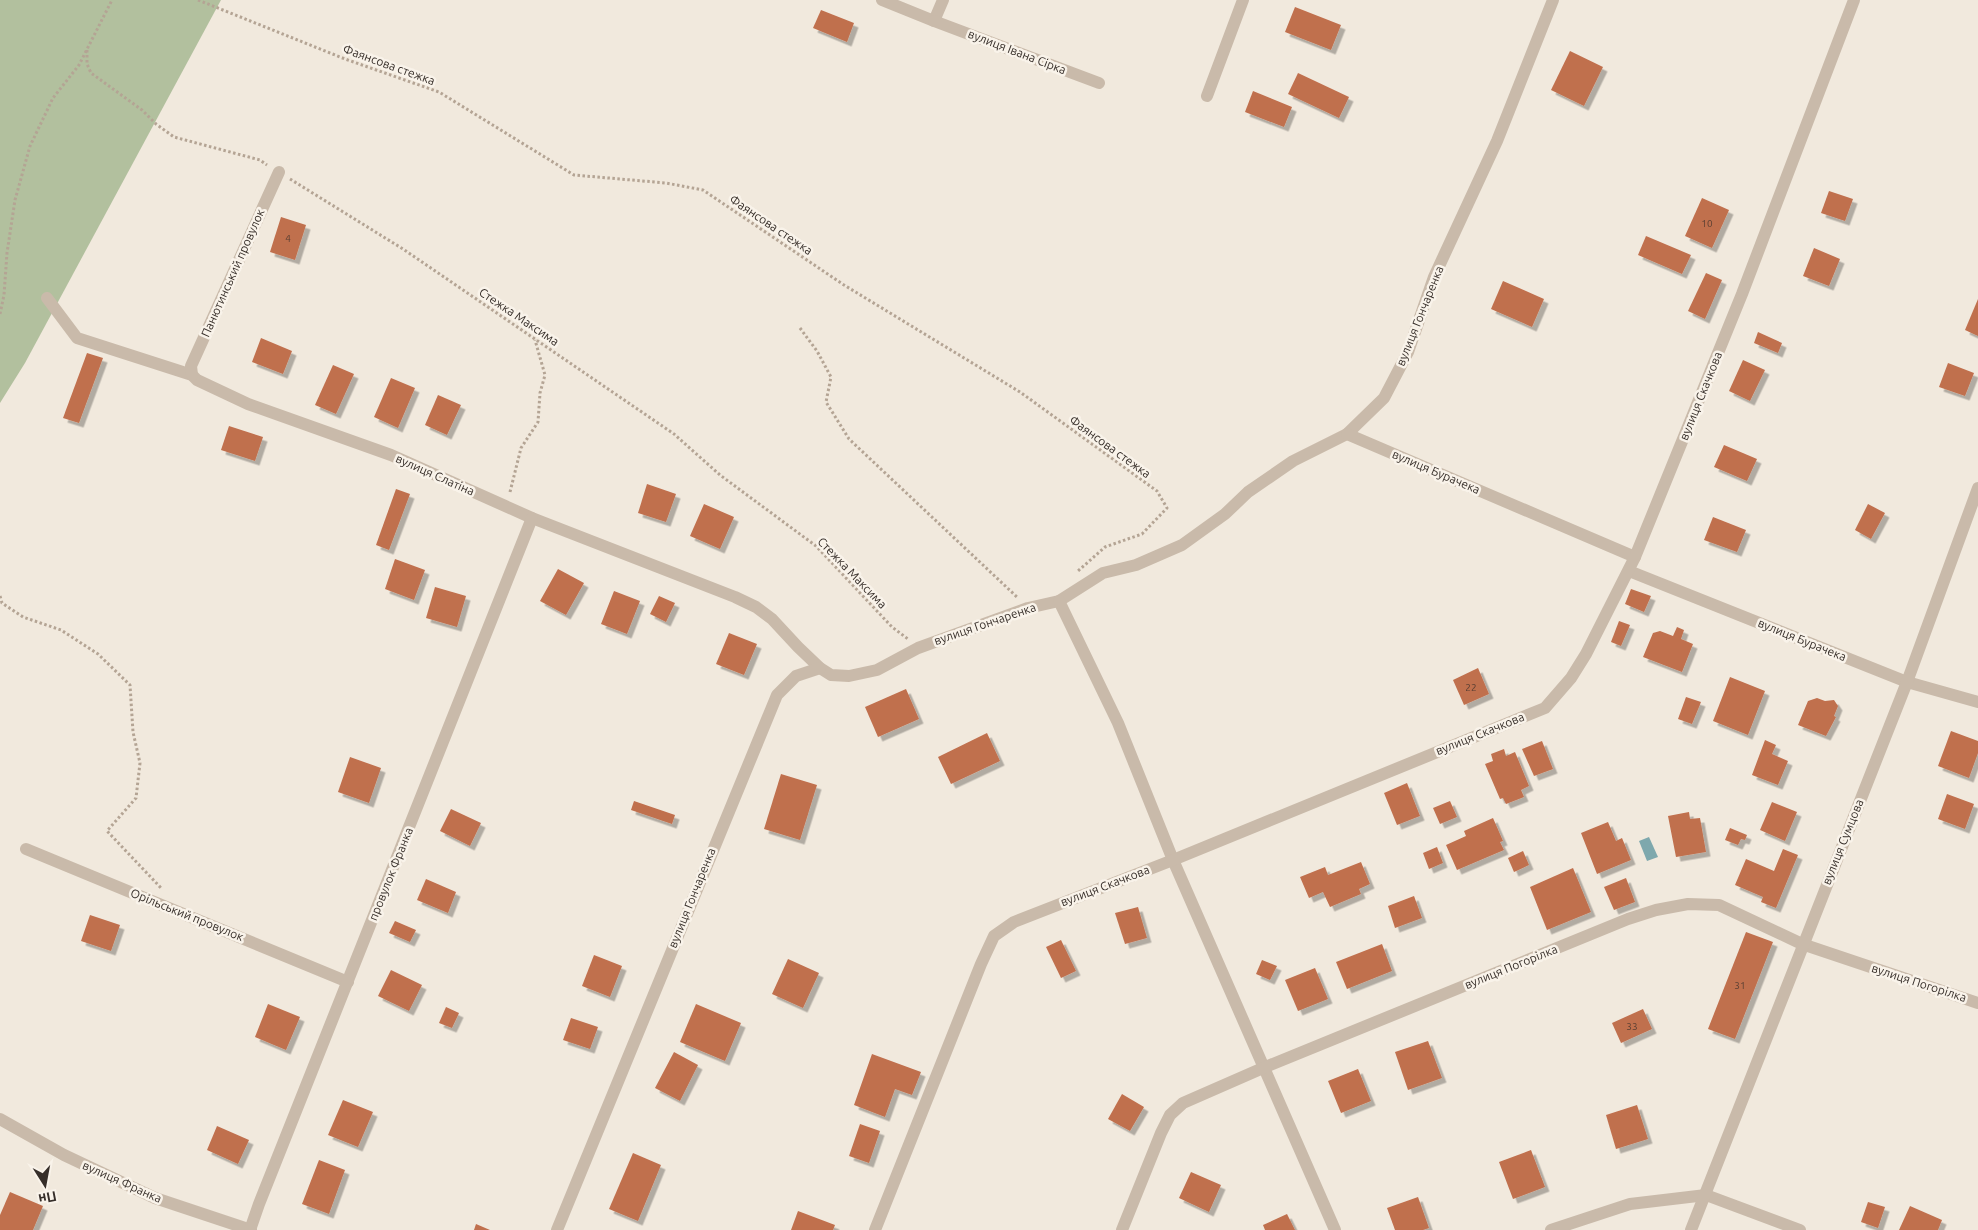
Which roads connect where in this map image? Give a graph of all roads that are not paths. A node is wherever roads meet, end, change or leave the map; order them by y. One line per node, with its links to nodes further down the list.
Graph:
1 (882, 0): 6 (street, вулиця Івана Сірка)
2 (943, 0): 6 (street)
3 (1243, 0): 8 (street)
4 (1553, 0): 12 (street, вулиця Гончаренка)
5 (1854, 0): 15 (street, вулиця Скачкова)
6 (934, 21): 7 (street, вулиця Івана Сірка)
7 (1100, 83)
8 (1206, 96)
9 (279, 172): 11 (street, Панютинський провулок)
10 (47, 298): 11 (street, вулиця Слатіна)
11 (192, 375): 14 (street, вулиця Слатіна)
12 (1347, 434): 15 (street, вулиця Бурачека); 17 (street, вулиця Гончаренка)
13 (1978, 488): 19 (street, вулиця Сумцова)
14 (532, 518): 18 (street, вулиця Слатіна); 24 (street, провулок Франка)
15 (1636, 557): 16 (street, вулиця Скачкова)
16 (1629, 571): 19 (street, вулиця Бурачека); 22 (street, вулиця Скачкова)
17 (1059, 601): 18 (street, вулиця Гончаренка); 22 (street)
18 (820, 668): 30 (street, вулиця Гончаренка)
19 (1907, 682): 20 (street, вулиця Бурачека); 23 (street, вулиця Сумцова)
20 (1978, 702)
21 (26, 849): 24 (street, Орільський провулок)
22 (1173, 860): 26 (street); 31 (street, вулиця Скачкова)
23 (1802, 944): 25 (street, вулиця Погорілка); 26 (street, вулиця Погорілка); 28 (street, вулиця Сумцова)
24 (348, 982): 29 (street, провулок Франка)
25 (1978, 1002)
26 (1263, 1068): 32 (street, вулиця Погорілка); 33 (street)
27 (0, 1119): 29 (street, вулиця Франка)
28 (1706, 1195): 34 (street); 35 (street, вулиця Сумцова); 36 (street)
29 (250, 1230)
30 (557, 1230)
31 (875, 1230)
32 (1122, 1230)
33 (1335, 1230)
34 (1552, 1230)
35 (1691, 1230)
36 (1800, 1230)

